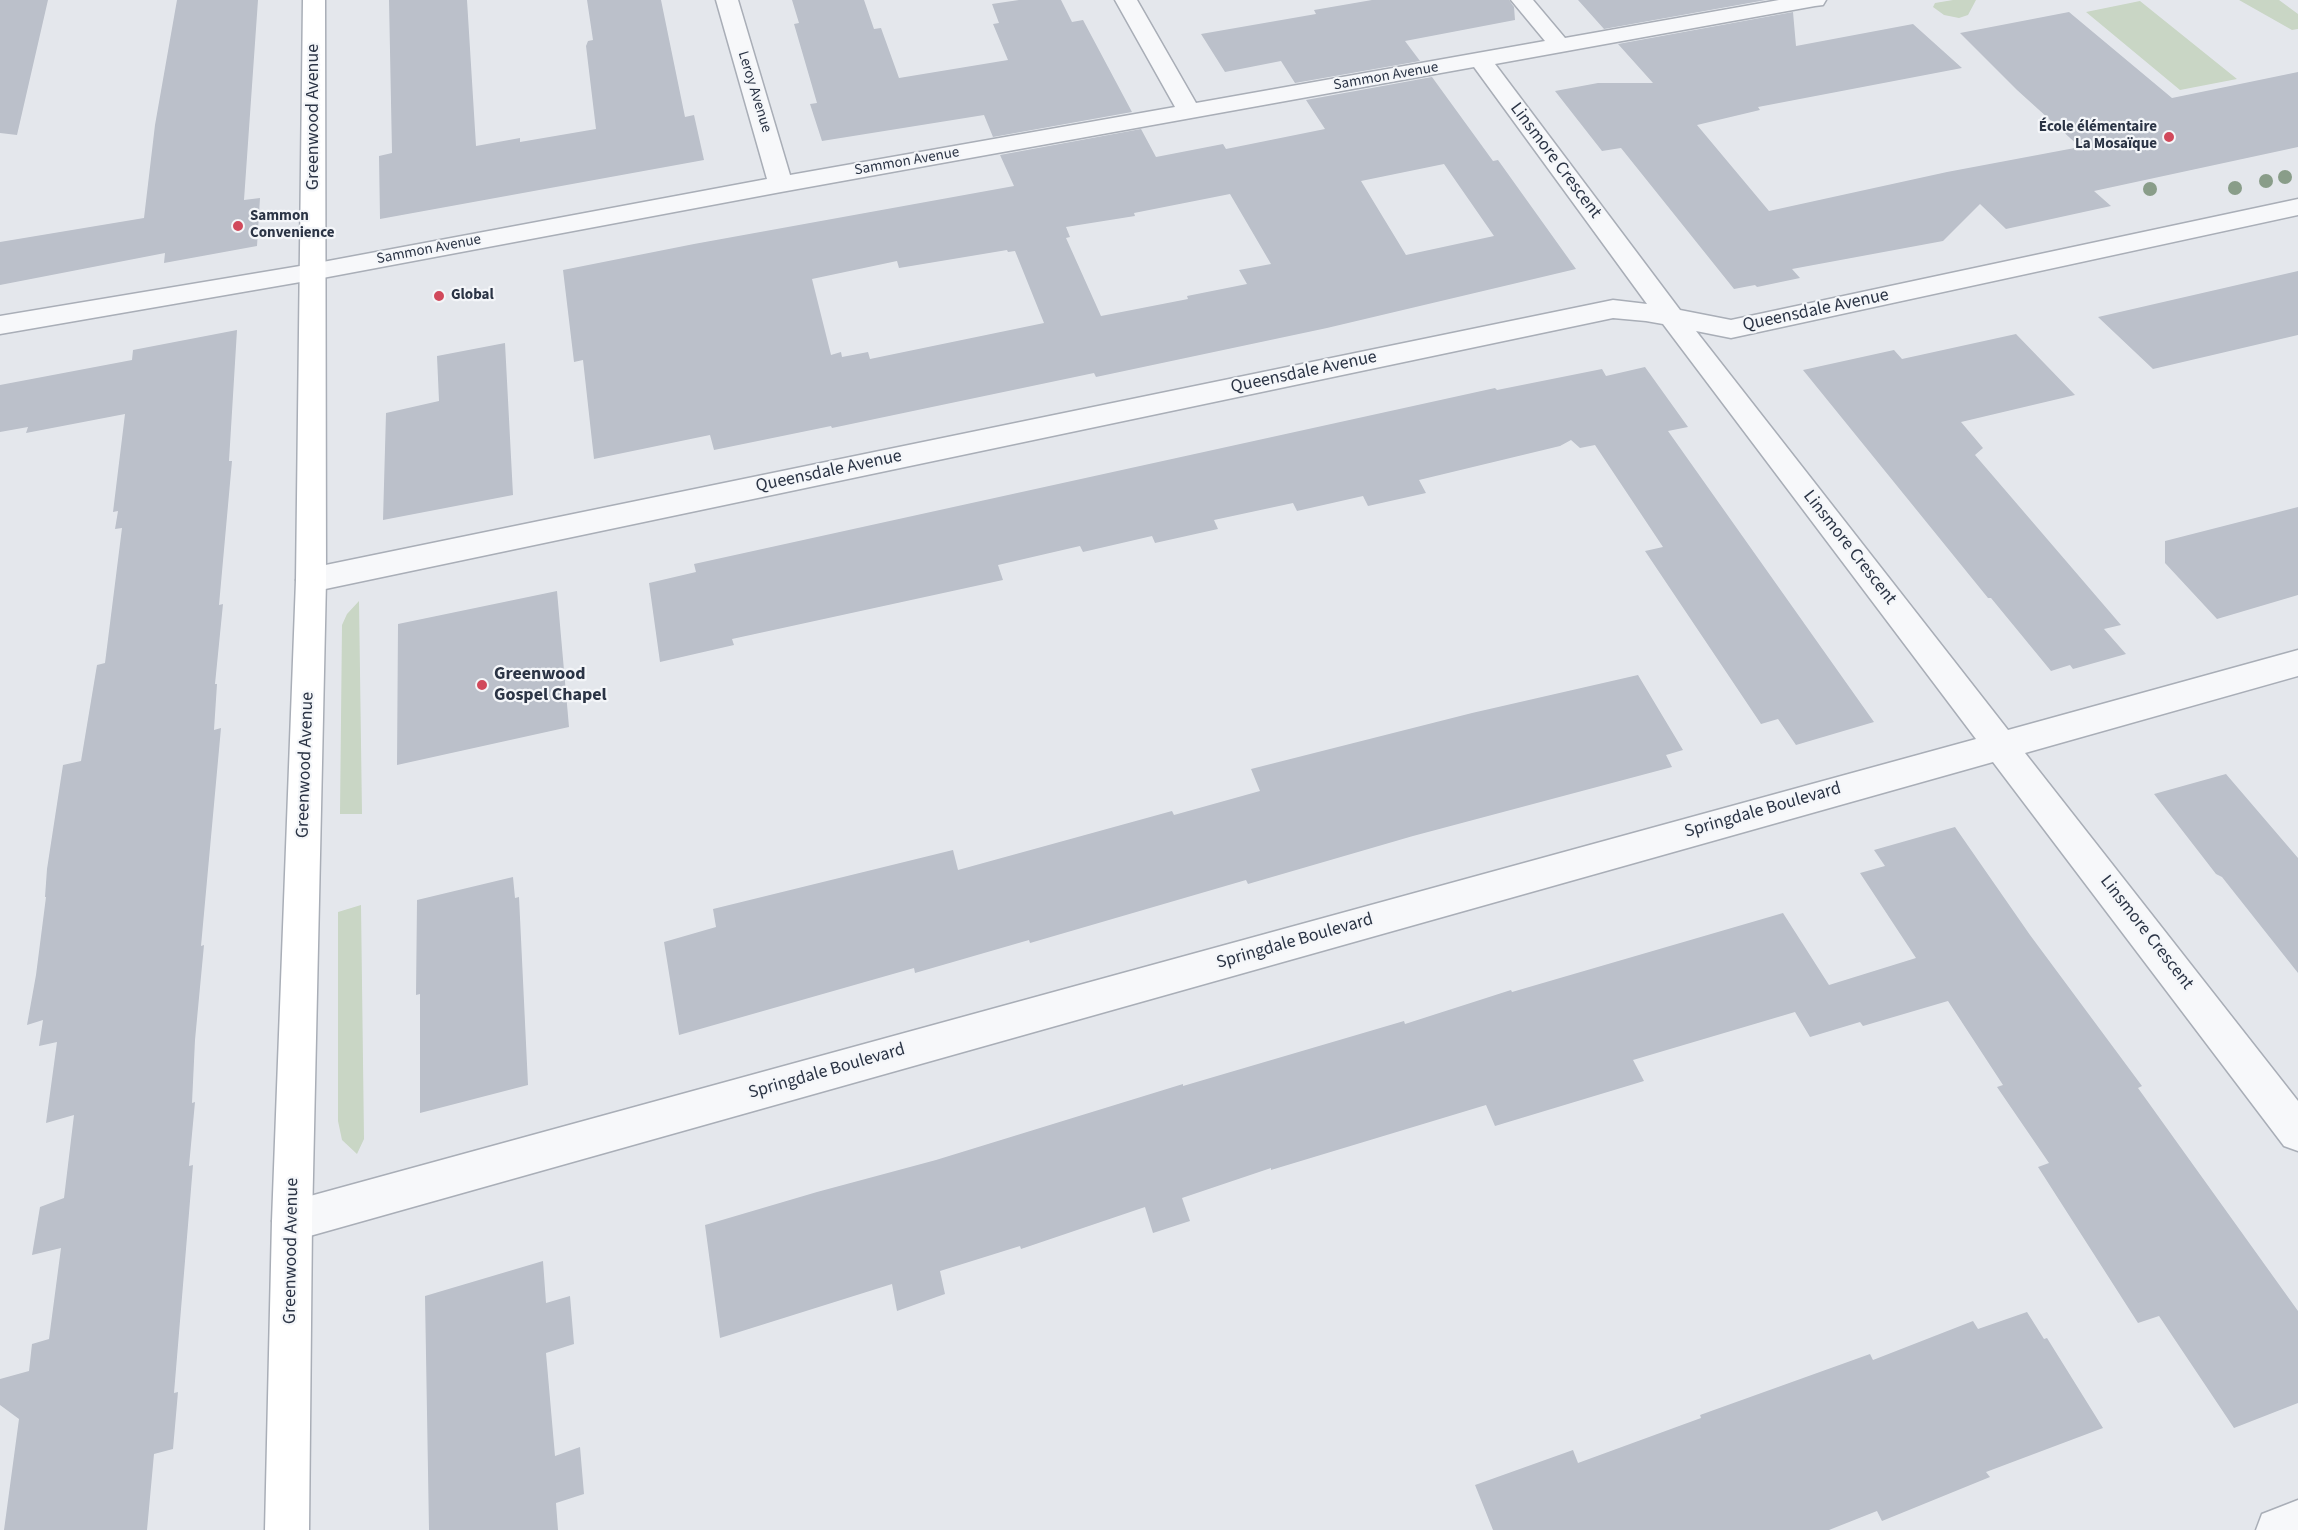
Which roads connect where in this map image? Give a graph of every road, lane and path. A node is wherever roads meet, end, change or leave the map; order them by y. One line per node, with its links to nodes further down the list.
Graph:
1 (314, 0): 11 (street, Greenwood Avenue)
2 (727, 0): 9 (street, Leroy Avenue)
3 (1126, 0): 8 (street)
4 (1522, 0): 6 (street)
5 (1815, 0): 6 (street, Sammon Avenue)
6 (1559, 44): 7 (street, Sammon Avenue)
7 (1481, 61): 8 (street, Sammon Avenue); 12 (street, Linsmore Crescent)
8 (1189, 112): 9 (street, Sammon Avenue)
9 (781, 184): 11 (street, Sammon Avenue)
10 (2298, 207): 12 (street, Queensdale Avenue)
11 (312, 272): 13 (street, Sammon Avenue); 14 (street, Greenwood Avenue)
12 (1672, 318): 14 (street, Queensdale Avenue); 16 (street, Linsmore Crescent)
13 (0, 325)
14 (311, 580): 18 (street, Greenwood Avenue)
15 (2298, 663): 16 (street, Springdale Boulevard)
16 (2000, 745): 17 (street, Linsmore Crescent); 18 (street, Springdale Boulevard)
17 (2298, 1132)
18 (292, 1221): 20 (street, Greenwood Avenue)
19 (2298, 1522): 21 (street)
20 (287, 1530)
21 (2278, 1530)

